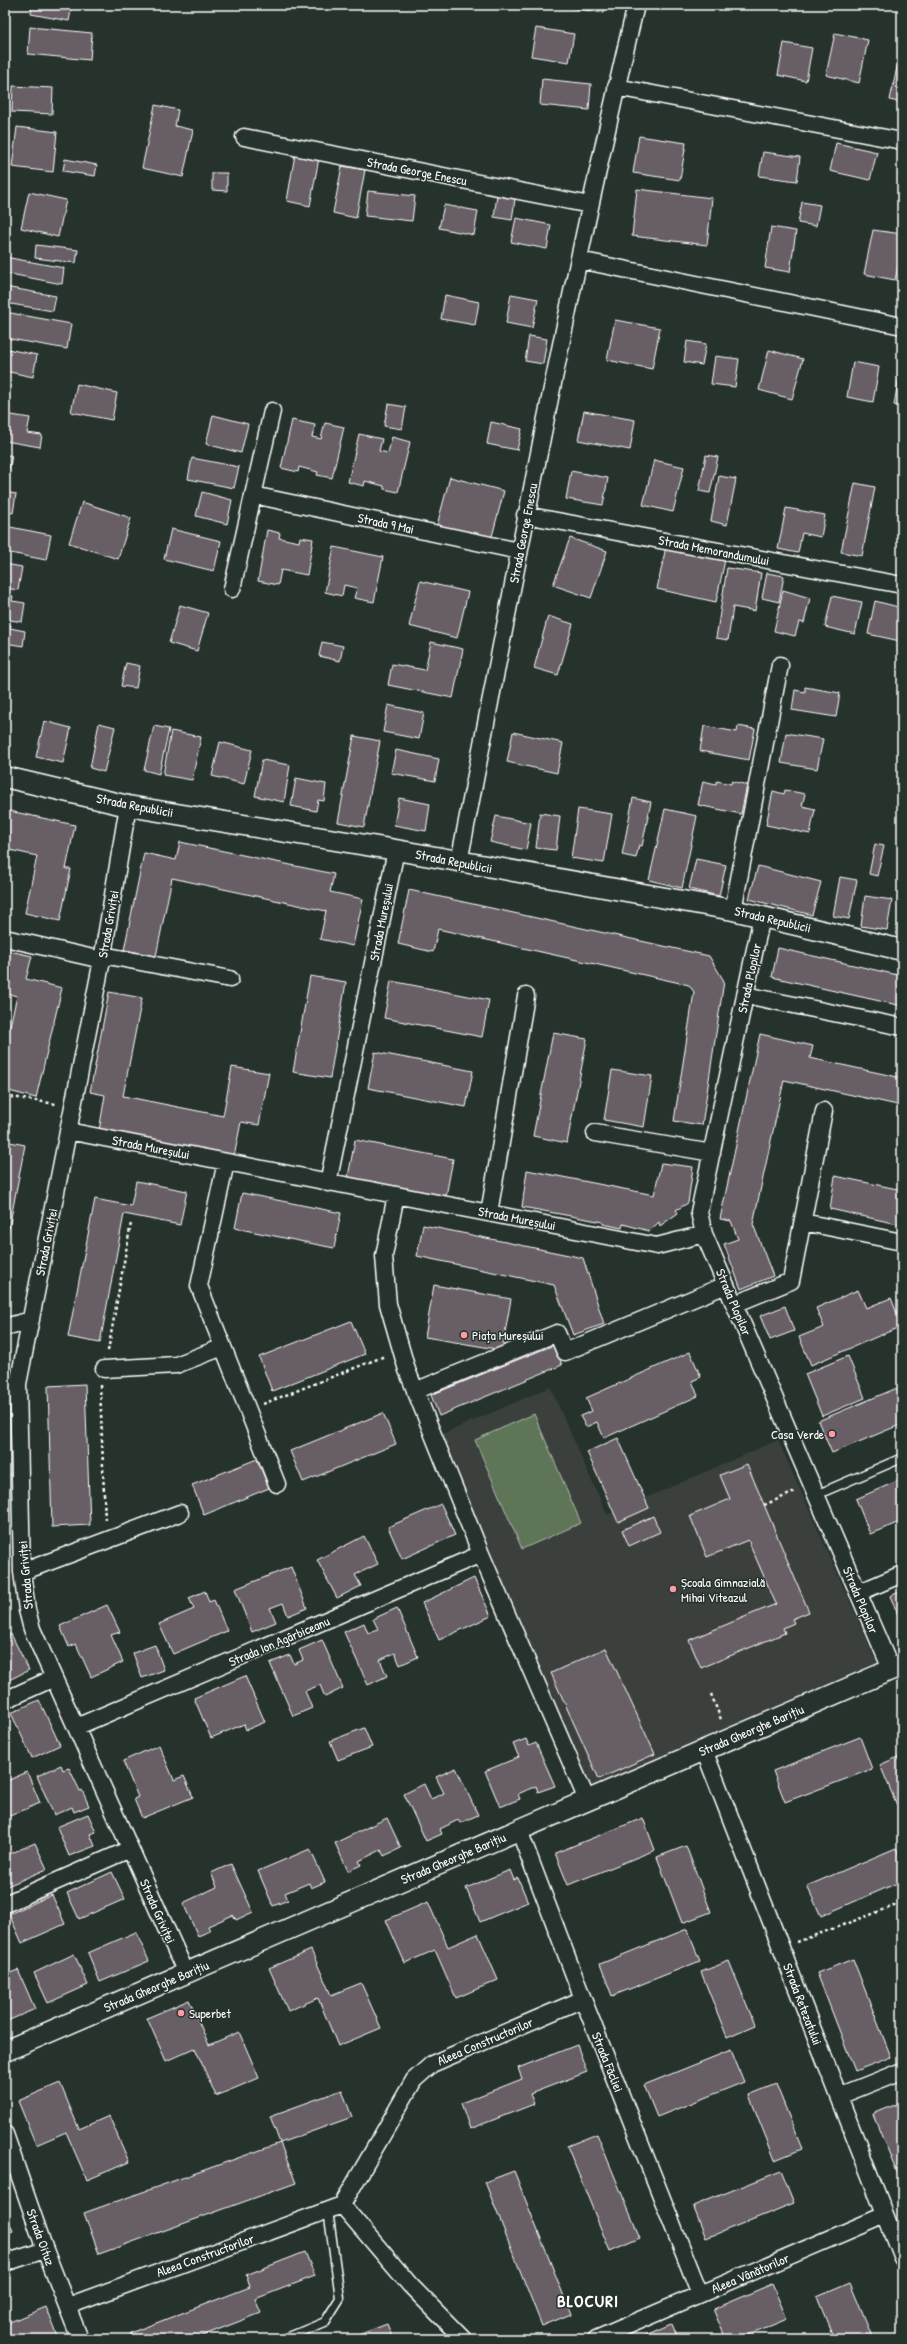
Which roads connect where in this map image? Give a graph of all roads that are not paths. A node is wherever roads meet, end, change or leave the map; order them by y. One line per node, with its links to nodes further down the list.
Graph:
1 (636, 5): 2 (street, Strada George Enescu)
2 (616, 87): 4 (street); 5 (street, Strada George Enescu)
3 (244, 137): 5 (street, Strada George Enescu)
4 (902, 141)
5 (590, 205): 6 (street, Strada George Enescu)
6 (579, 260): 7 (street); 10 (street, Strada George Enescu)
7 (902, 326)
8 (272, 411): 9 (street)
9 (253, 495): 11 (street, Strada 9 Mai); 13 (street)
10 (525, 514): 11 (street, Strada George Enescu); 12 (street, Strada Memorandumului)
11 (520, 551): 18 (street, Strada George Enescu)
12 (902, 585)
13 (232, 589)
14 (780, 665): 19 (street)
15 (5, 777): 16 (street, Strada Republicii)
16 (128, 806): 17 (street, Strada Republicii); 23 (street, Strada Griviței)
17 (396, 850): 18 (street, Strada Republicii); 33 (street, Strada Mureșului)
18 (459, 862): 19 (street, Strada Republicii)
19 (733, 910): 20 (street, Strada Republicii)
20 (762, 916): 22 (street, Strada Republicii); 26 (street, Strada Plopilor)
21 (5, 938): 23 (street)
22 (902, 950)
23 (102, 957): 24 (street); 29 (street, Strada Griviței)
24 (230, 979)
25 (526, 996): 35 (street)
26 (745, 996): 27 (street); 31 (street, Strada Plopilor)
27 (902, 1027)
28 (824, 1112): 36 (street)
29 (68, 1131): 32 (street, Strada Mureșului); 41 (street, Strada Griviței)
30 (595, 1133): 31 (street)
31 (712, 1153): 37 (street, Strada Plopilor)
32 (226, 1162): 33 (street, Strada Mureșului); 43 (street)
33 (328, 1183): 34 (street, Strada Mureșului)
34 (396, 1195): 35 (street, Strada Mureșului); 45 (street)
35 (489, 1213): 37 (street, Strada Mureșului)
36 (803, 1222): 38 (street); 40 (street)
37 (704, 1234): 39 (street, Strada Plopilor)
38 (902, 1242)
39 (726, 1285): 40 (street, Strada Plopilor); 45 (street)
40 (734, 1304): 48 (street, Strada Plopilor)
41 (31, 1320): 42 (street); 51 (street, Strada Griviței)
42 (5, 1327)
43 (223, 1347): 44 (street); 47 (street)
44 (104, 1368)
45 (415, 1391): 50 (street)
46 (902, 1458): 48 (lane)
47 (277, 1484)
48 (814, 1490): 53 (street, Strada Plopilor)
49 (180, 1513): 51 (street)
50 (481, 1554): 57 (street, Strada Ion Agârbiceanu); 59 (street)
51 (22, 1572): 55 (street, Strada Griviței)
52 (902, 1574): 53 (street)
53 (858, 1593): 54 (street, Strada Plopilor)
54 (897, 1667): 58 (street, Strada Gheorghe Barițiu)
55 (54, 1678): 56 (street); 57 (street, Strada Griviței)
56 (5, 1700)
57 (76, 1728): 61 (street, Strada Griviței)
58 (704, 1750): 59 (street, Strada Gheorghe Barițiu); 67 (street, Strada Retezatului)
59 (587, 1800): 60 (street, Strada Gheorghe Barițiu)
60 (519, 1830): 63 (street, Strada Gheorghe Barițiu); 64 (street, Strada Făcliei)
61 (130, 1849): 62 (street); 63 (street, Strada Griviței)
62 (5, 1904)
63 (186, 1973): 65 (street, Strada Gheorghe Barițiu)
64 (583, 1999): 69 (street, Aleea Constructorilor); 74 (street, Strada Făcliei)
65 (5, 2051)
66 (902, 2071): 67 (street)
67 (839, 2096): 70 (street, Strada Retezatului)
68 (5, 2134): 71 (street, Strada Oituz)
69 (335, 2207): 75 (street, Aleea Constructorilor); 78 (lane); 79 (street)
70 (885, 2215): 72 (street, Strada Retezatului); 74 (street, Aleea Vânătorilor)
71 (45, 2250): 73 (street); 75 (street, Strada Oituz)
72 (902, 2258)
73 (5, 2263)
74 (700, 2294): 76 (street, Aleea Vânătorilor)
75 (68, 2306): 77 (street, Strada Oituz)
76 (616, 2335): 80 (street, Aleea Vânătorilor)
77 (80, 2339)
78 (284, 2339)
79 (463, 2339)
80 (596, 2339)

